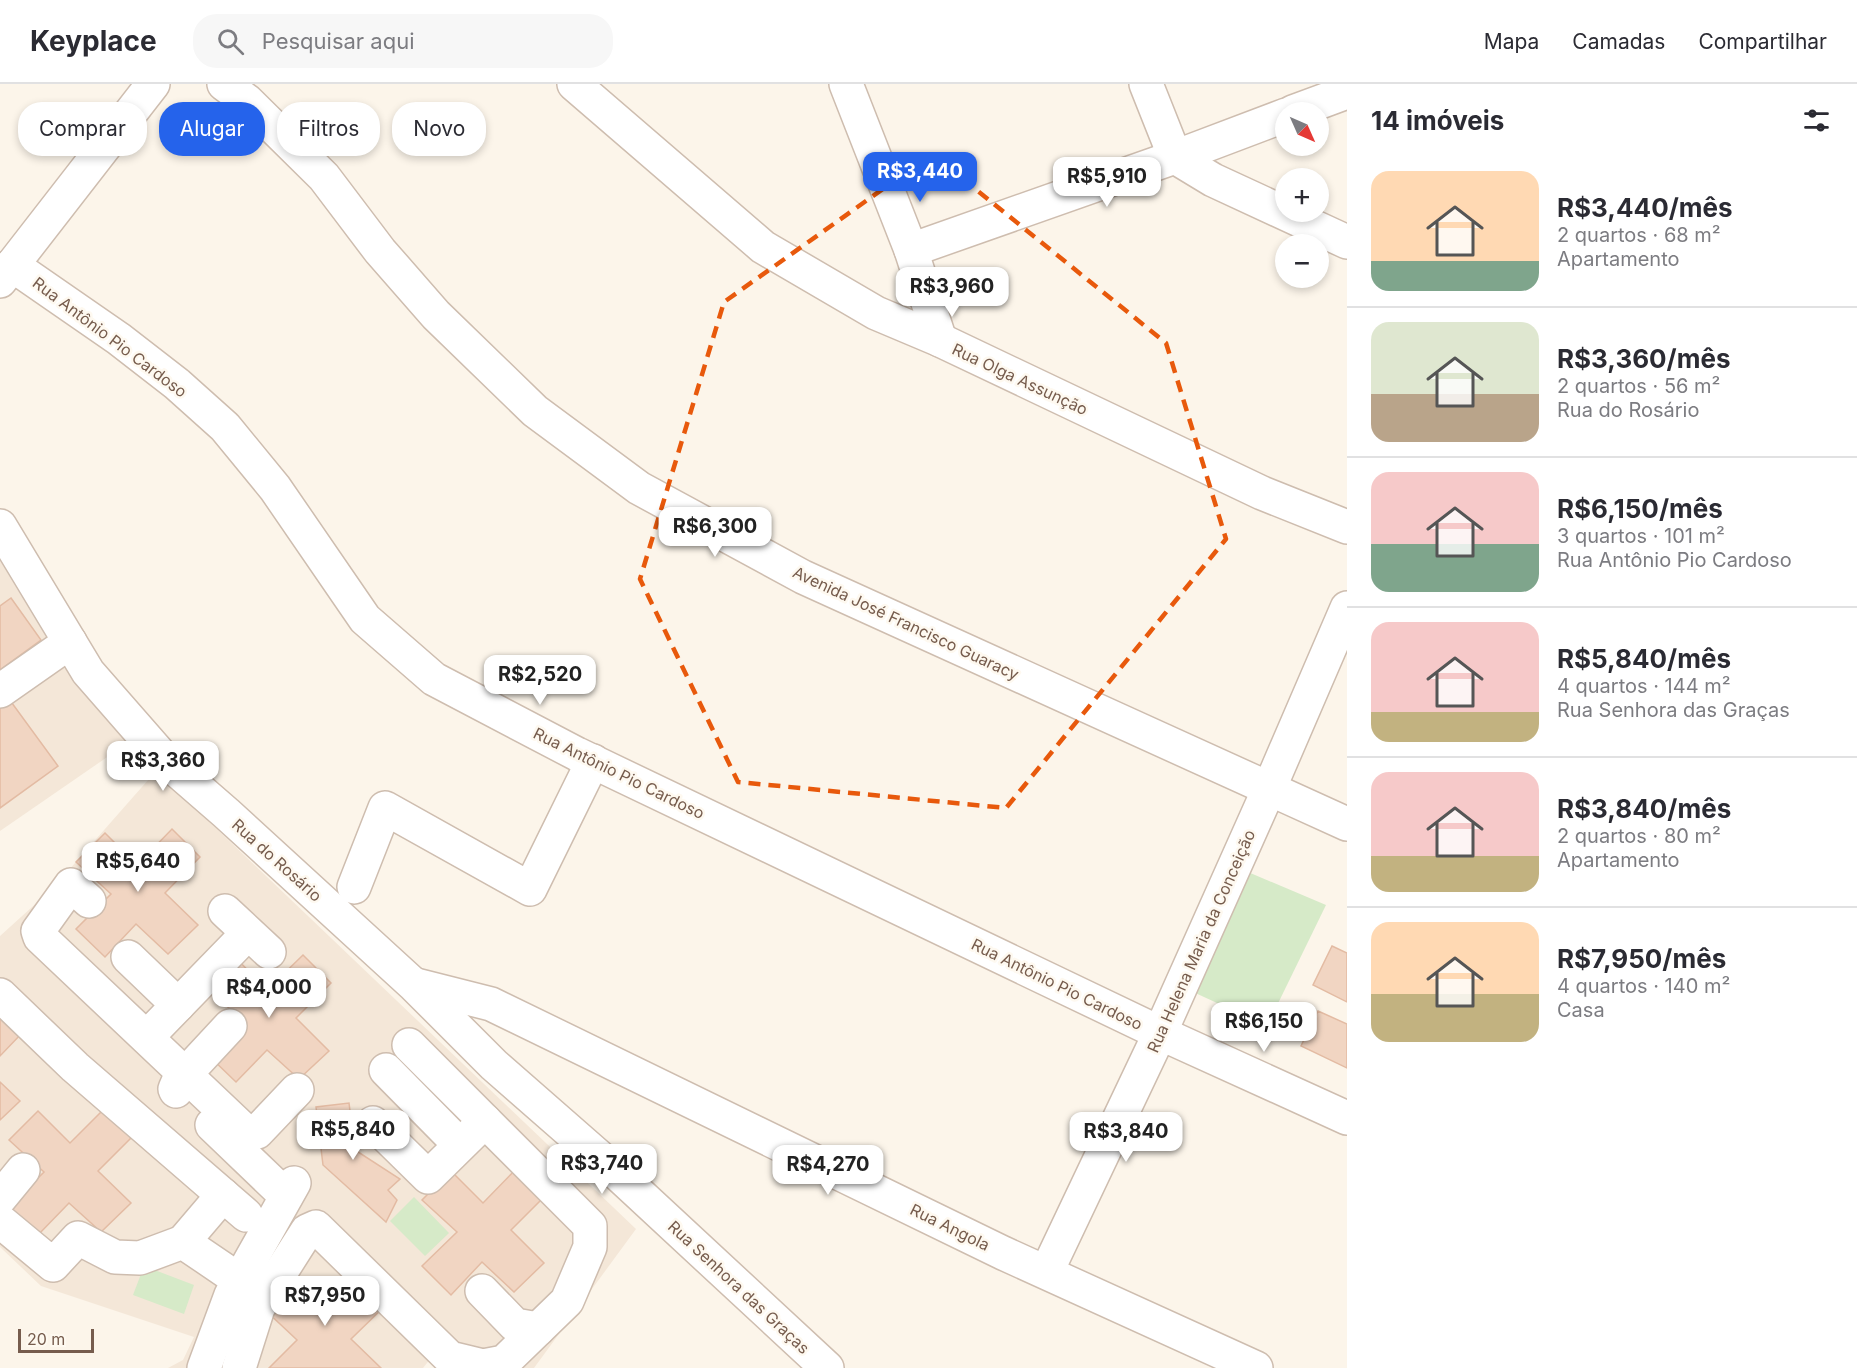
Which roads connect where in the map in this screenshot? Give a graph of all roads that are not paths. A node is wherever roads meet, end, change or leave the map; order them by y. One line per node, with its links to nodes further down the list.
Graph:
1 (153, 84): 12 (street)
2 (224, 84): 20 (street, Avenida José Francisco Guaracy)
3 (574, 84): 13 (street, Rua Olga Assunção)
4 (846, 84): 11 (street)
5 (1146, 84): 9 (street)
6 (1347, 92): 7 (street)
7 (1320, 102)
8 (1275, 119): 9 (street)
9 (1175, 157): 10 (street); 11 (street)
10 (1347, 242)
11 (911, 250): 13 (street)
12 (6, 273): 19 (street, Rua Antônio Pio Cardoso)
13 (940, 340): 15 (street, Rua Olga Assunção)
14 (0, 526): 17 (street, Rua do Rosário)
15 (1347, 527)
16 (1347, 608): 20 (street, Rua Helena Maria da Conceição)
17 (70, 642): 18 (street); 26 (street, Rua do Rosário)
18 (0, 691)
19 (593, 761): 22 (street); 30 (street, Rua Antônio Pio Cardoso)
20 (1269, 789): 21 (street, Avenida José Francisco Guaracy); 30 (street, Rua Helena Maria da Conceição)
21 (1347, 824)
22 (354, 886)
23 (89, 901): 31 (street)
24 (248, 932): 28 (street)
25 (128, 957): 28 (street)
26 (414, 985): 44 (street, Rua Angola); 50 (street, Rua Senhora das Graças)
27 (0, 995): 43 (street)
28 (178, 1005): 31 (street)
29 (230, 1026): 34 (street)
30 (1160, 1033): 36 (street, Rua Antônio Pio Cardoso); 44 (street, Rua Helena Maria da Conceição)
31 (147, 1037): 34 (street)
32 (409, 1045): 37 (street)
33 (386, 1070): 39 (street)
34 (185, 1075): 35 (street); 45 (street)
35 (297, 1090)
36 (1347, 1118)
37 (485, 1120): 39 (street); 47 (street)
38 (373, 1123): 39 (street)
39 (460, 1145)
40 (23, 1170): 41 (street)
41 (0, 1198)
42 (0, 1221): 43 (street)
43 (183, 1242): 45 (street)
44 (1047, 1271): 51 (street, Rua Angola)
45 (255, 1274): 47 (street); 48 (street); 49 (street)
46 (482, 1291): 47 (street)
47 (538, 1329)
48 (204, 1368)
49 (239, 1368)
50 (827, 1368)
51 (1256, 1368)

